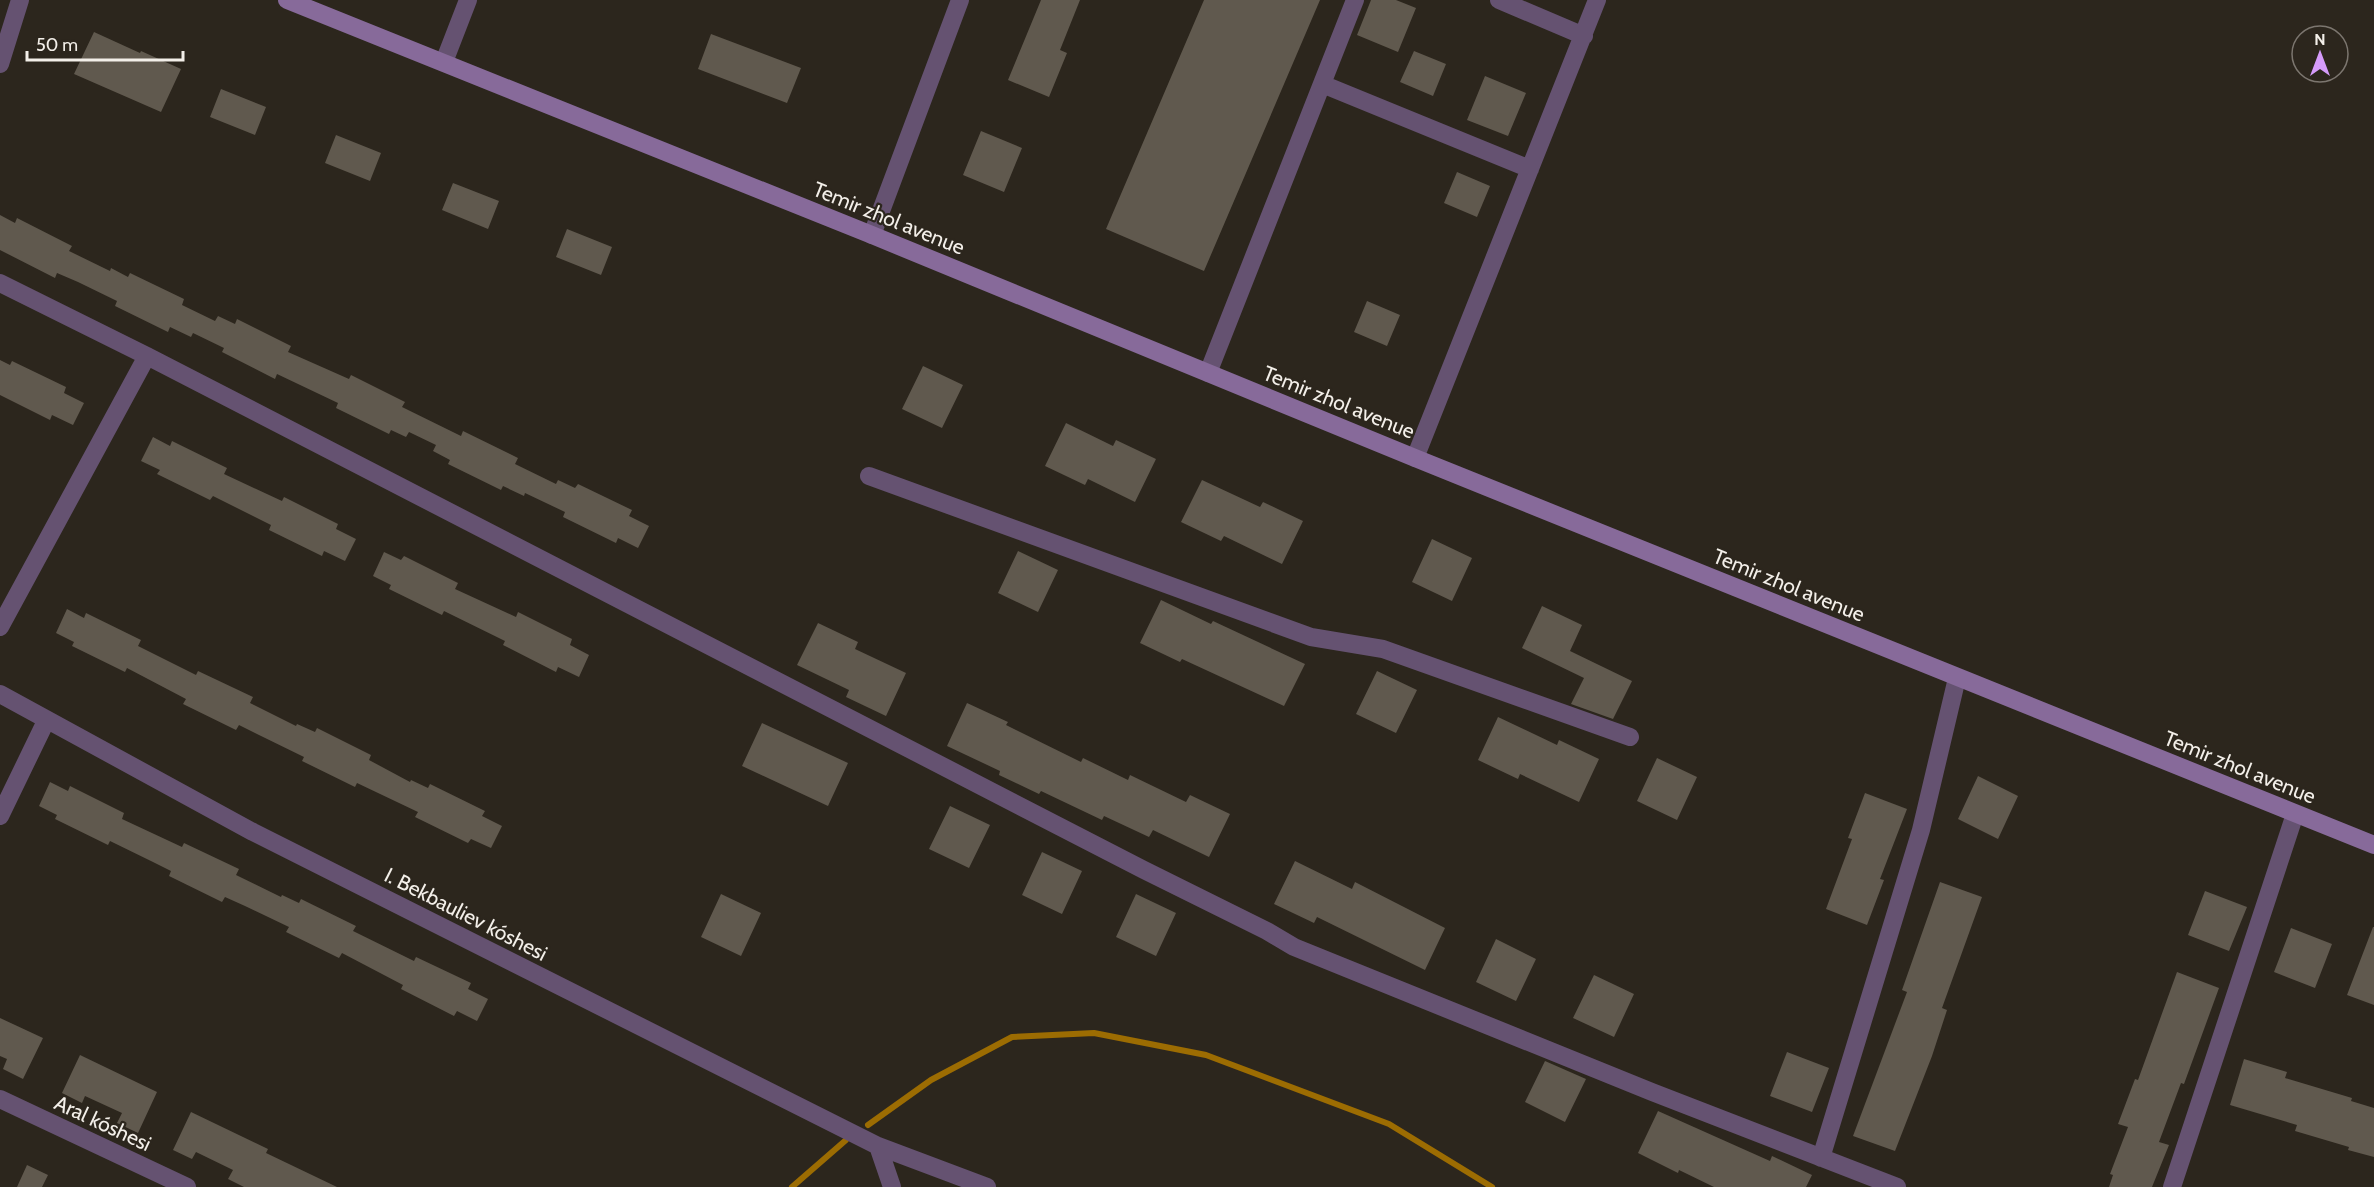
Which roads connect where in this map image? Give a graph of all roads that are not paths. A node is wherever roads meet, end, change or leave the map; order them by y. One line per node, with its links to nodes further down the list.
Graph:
1 (20, 0): 10 (street)
2 (287, 0): 9 (street, Temir zhol avenue)
3 (468, 0): 9 (street)
4 (960, 0): 13 (street)
5 (1355, 0): 11 (street)
6 (1499, 0): 8 (street)
7 (1597, 0): 8 (street)
8 (1584, 36): 12 (street)
9 (444, 62): 13 (street, Temir zhol avenue)
10 (0, 64)
11 (1322, 84): 12 (street); 16 (street)
12 (1530, 169): 17 (street)
13 (872, 235): 16 (street, Temir zhol avenue)
14 (0, 283): 15 (street)
15 (147, 356): 19 (street); 29 (street)
16 (1208, 373): 17 (street, Temir zhol avenue)
17 (1415, 458): 20 (street, Temir zhol avenue)
18 (869, 476): 23 (street)
19 (0, 627)
20 (1957, 678): 24 (street, Temir zhol avenue); 29 (street)
21 (0, 694): 22 (street, I. Bekbauliev kóshesi)
22 (46, 721): 25 (street); 28 (street, I. Bekbauliev kóshesi)
23 (1630, 737)
24 (2295, 814): 26 (street, Temir zhol avenue); 34 (street)
25 (0, 816)
26 (2374, 845)
27 (0, 1099): 30 (street, Aral kóshesi)
28 (878, 1146): 31 (street); 32 (street, I. Bekbauliev kóshesi)
29 (1821, 1158): 33 (street)
30 (187, 1187)
31 (892, 1187)
32 (987, 1187)
33 (1897, 1187)
34 (2172, 1187)

